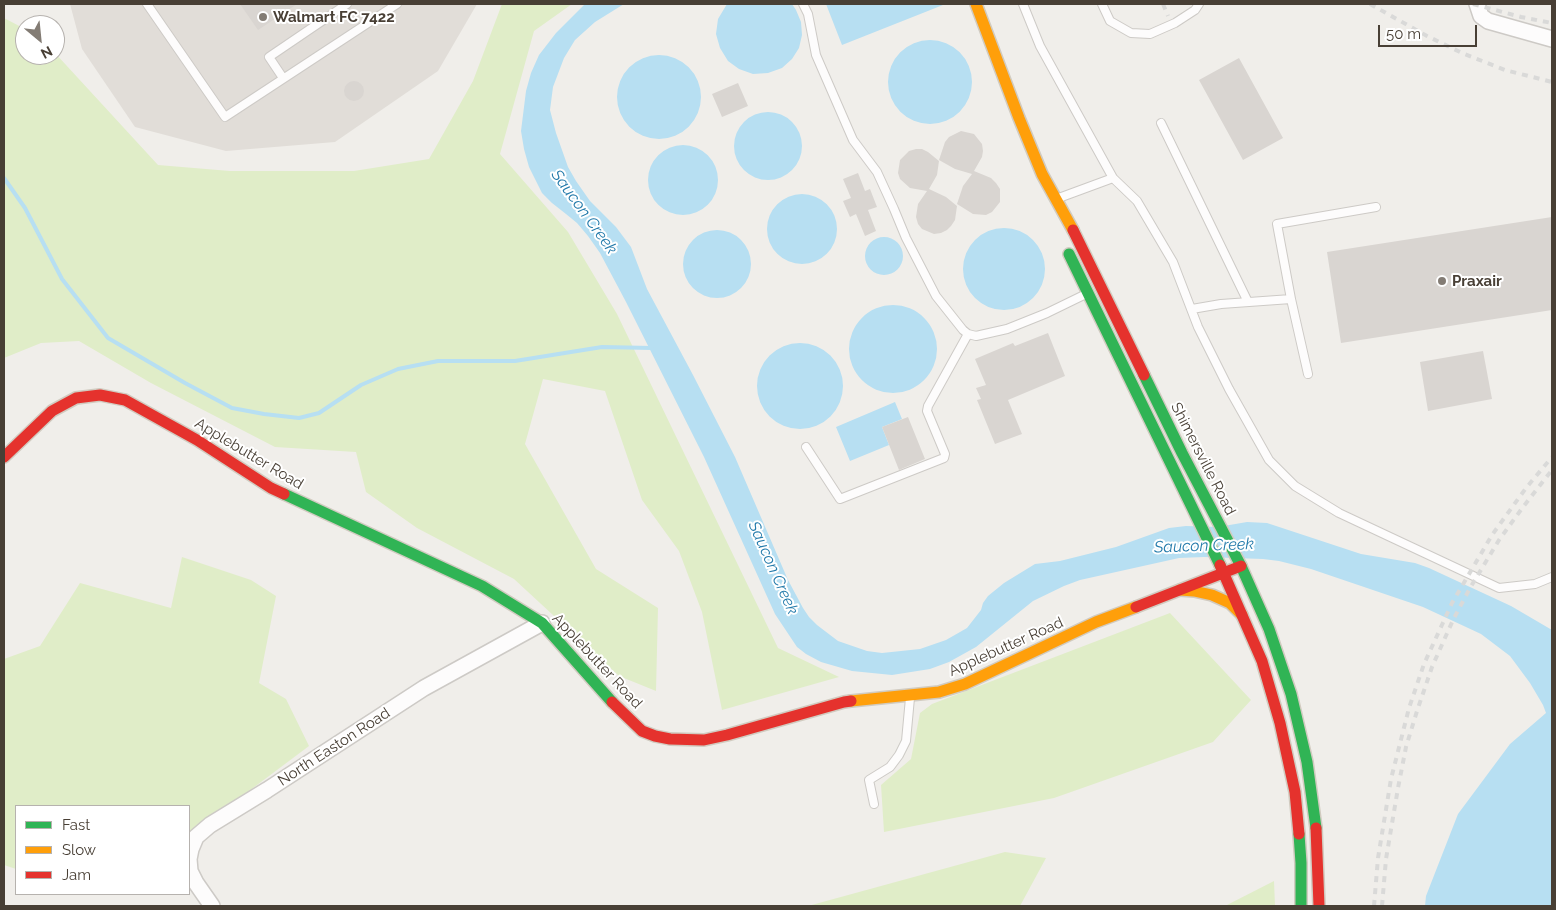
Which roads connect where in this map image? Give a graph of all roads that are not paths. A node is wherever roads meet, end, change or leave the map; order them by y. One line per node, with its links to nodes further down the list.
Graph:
1 (147, 4): 11 (lane)
2 (347, 4): 11 (lane)
3 (397, 4): 11 (lane)
4 (803, 4): 23 (lane)
5 (976, 4): 13 (street, Shimersville Road)
6 (1023, 4): 14 (lane)
7 (1102, 4): 8 (lane)
8 (1199, 4)
9 (1477, 4): 10 (street)
10 (1552, 38)
11 (283, 78)
12 (1162, 123): 21 (lane)
13 (1034, 157): 15 (street, Shimersville Road); 17 (street, Shimersville Road)
14 (1113, 178): 15 (lane); 22 (lane)
15 (1056, 199): 27 (street, Shimersville Road)
16 (1376, 207): 20 (lane)
17 (1057, 226)
18 (1065, 244): 19 (street, Shimersville Road)
19 (1088, 293): 23 (lane); 29 (street, Shimersville Road)
20 (1291, 299): 21 (lane); 24 (lane)
21 (1248, 302): 22 (lane)
22 (1192, 309): 28 (lane)
23 (968, 334): 25 (lane)
24 (1308, 374)
25 (806, 447)
26 (4, 457): 32 (street, Applebutter Road)
27 (1240, 566): 29 (street, Applebutter Road); 39 (street, Shimersville Road)
28 (1552, 576)
29 (1227, 578): 30 (street, Applebutter Road); 31 (street, Shimersville Road)
30 (1175, 591): 31 (street); 33 (street, Applebutter Road)
31 (1242, 615): 38 (street, Shimersville Road)
32 (542, 623): 33 (street, Applebutter Road); 35 (street, North Easton Road)
33 (910, 696): 34 (lane)
34 (874, 804)
35 (190, 854)
36 (190, 870): 37 (street, North Easton Road)
37 (212, 906)
38 (1301, 906)
39 (1319, 906)

